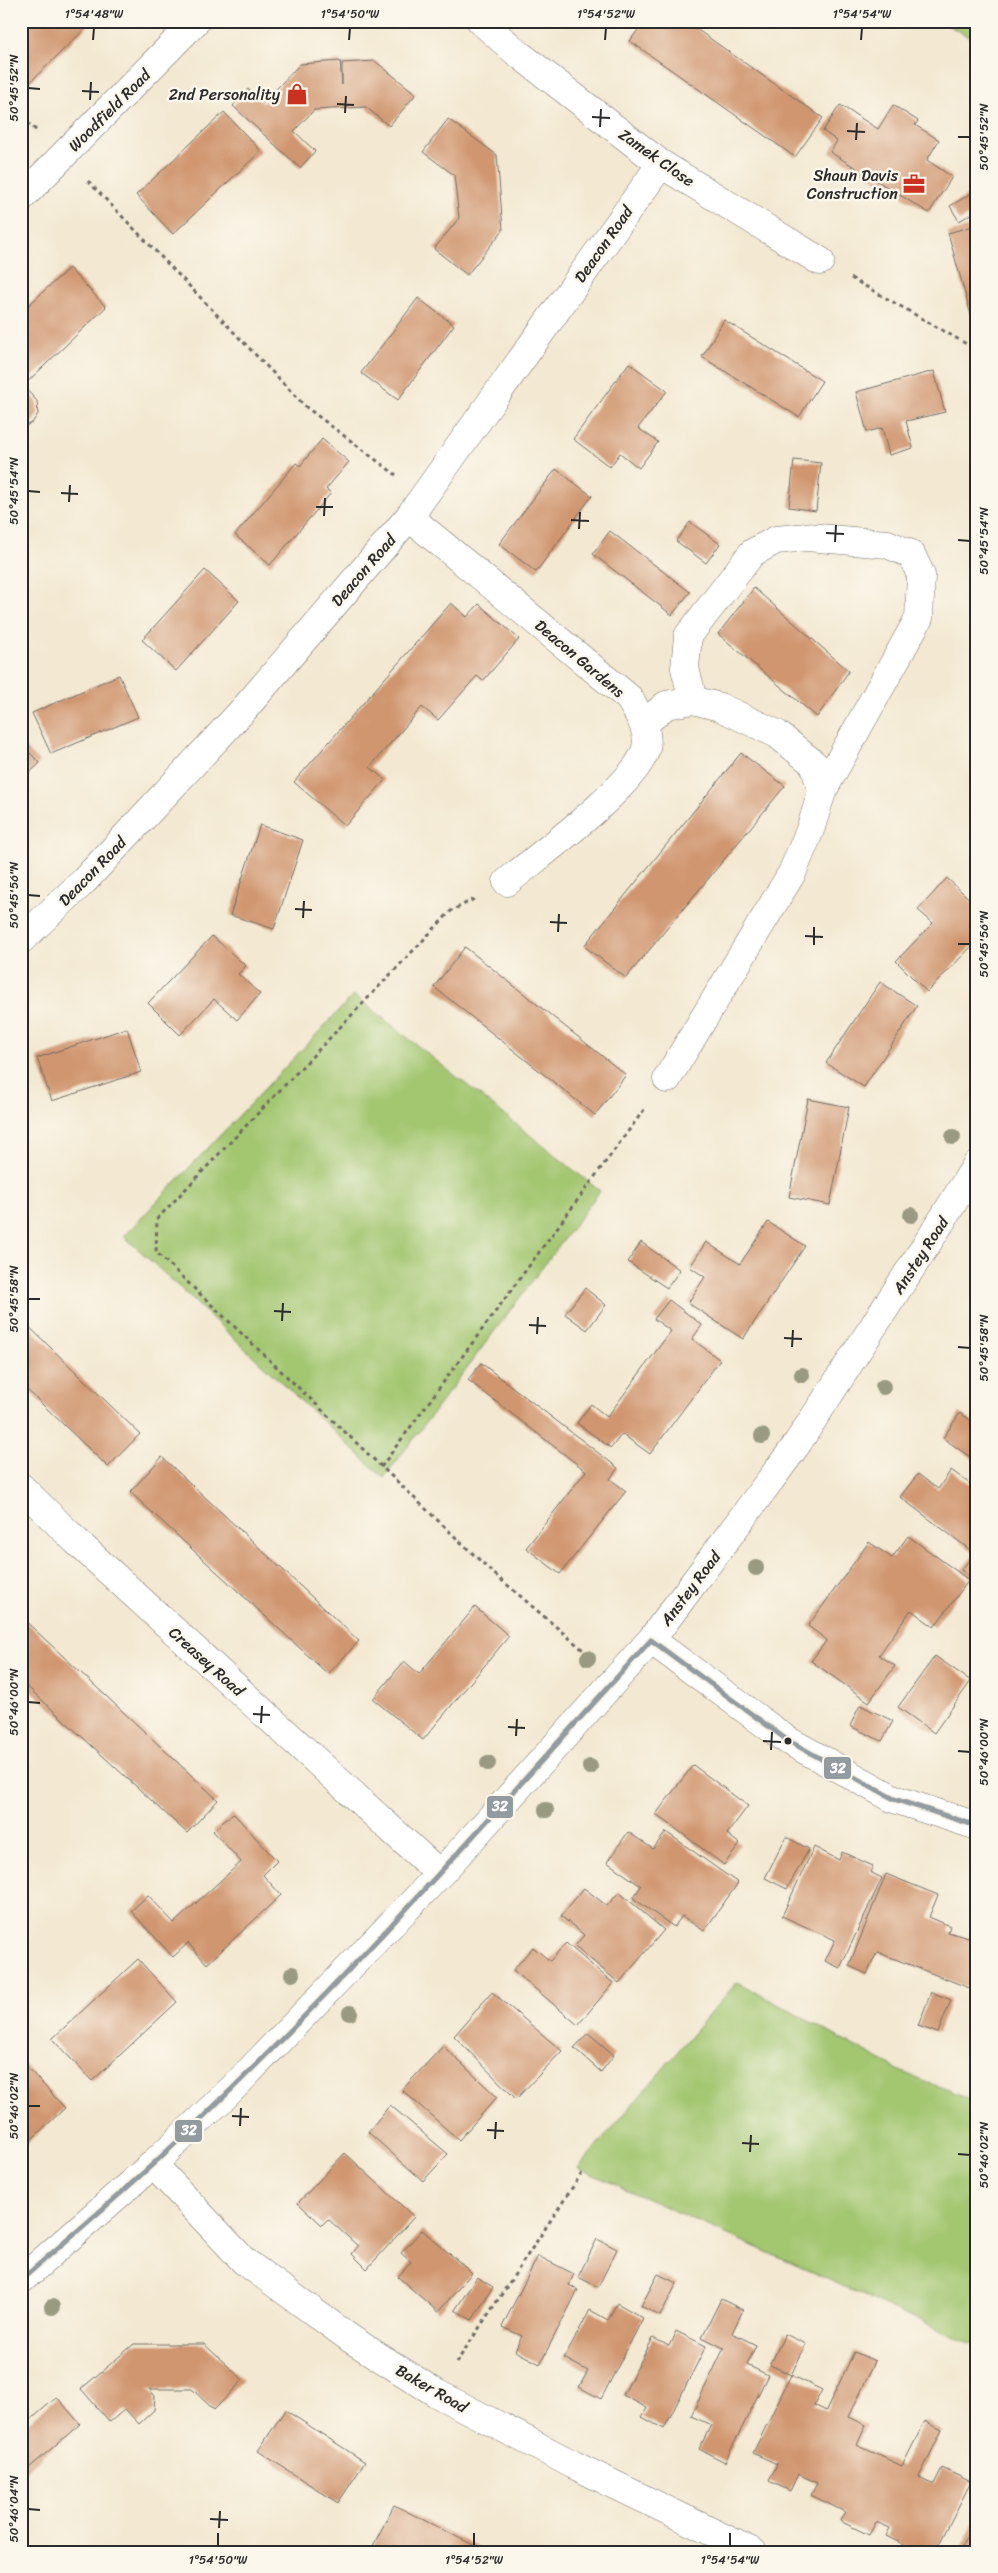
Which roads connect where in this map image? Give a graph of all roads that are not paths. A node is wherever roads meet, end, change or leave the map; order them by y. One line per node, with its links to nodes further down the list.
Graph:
1 (196, 21): 4 (street, Woodfield Road)
2 (481, 21): 3 (street, Zamek Close)
3 (661, 164): 5 (street, Zamek Close); 6 (street, Deacon Road)
4 (21, 198)
5 (820, 260)
6 (417, 506): 8 (street, Deacon Gardens); 11 (street, Deacon Road)
7 (693, 700): 8 (street); 9 (street); 9 (street)
8 (644, 724): 10 (street, Deacon Gardens)
9 (822, 792): 12 (street)
10 (507, 882)
11 (21, 940)
12 (667, 1078)
13 (977, 1164): 15 (street, Anstey Road)
14 (21, 1487): 17 (street, Creasey Road)
15 (651, 1640): 16 (street); 17 (street, Anstey Road)
16 (977, 1826)
17 (440, 1874): 18 (street, Anstey Road)
18 (153, 2164): 19 (street, Anstey Road); 20 (street, Baker Road)
19 (21, 2280)
20 (753, 2552)

